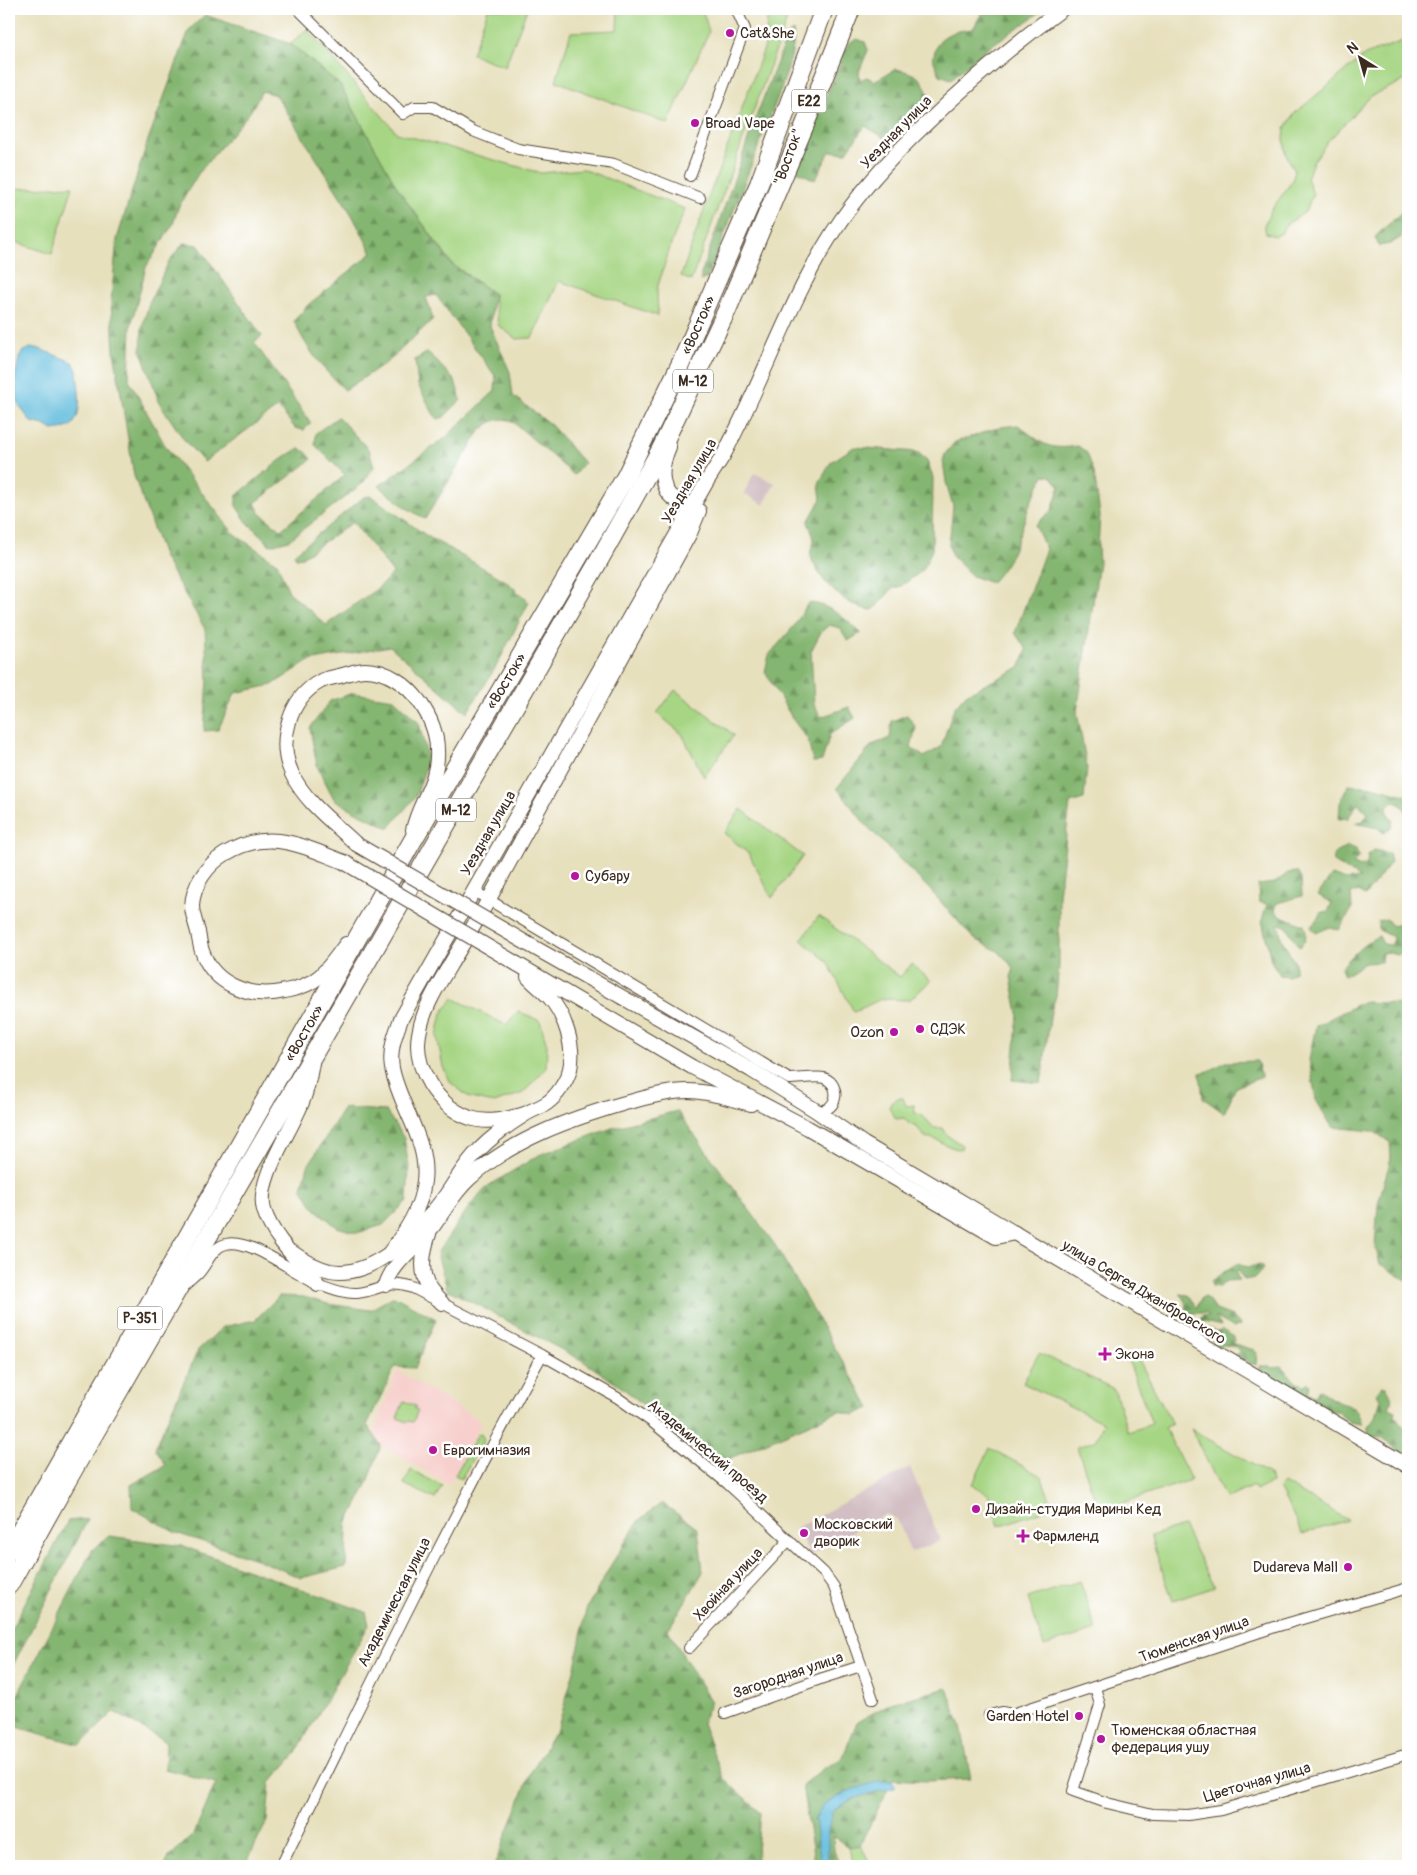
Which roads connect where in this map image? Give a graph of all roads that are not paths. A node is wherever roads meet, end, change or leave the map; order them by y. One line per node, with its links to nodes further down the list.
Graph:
1 (298, 9): 11 (street)
2 (736, 9): 8 (street)
3 (817, 9): 9 (highway)
4 (824, 9): 9 (highway)
5 (843, 9): 10 (highway, "Восток" / E22)
6 (851, 9): 10 (highway)
7 (1062, 9): 13 (street, Уездная улица)
8 (690, 176)
9 (759, 184): 14 (highway, «Восток» / М-12)
10 (775, 192): 12 (highway, «Восток» / М-12)
11 (700, 198)
12 (690, 388): 13 (street); 19 (highway, «Восток» / М-12)
13 (695, 510): 15 (street, Уездная улица); 16 (street, Уездная улица)
14 (413, 840): 17 (highway, «Восток» / М-12); 22 (street, улица Сергея Джанбровского, bridge)
15 (474, 891): 16 (street); 29 (street, Уездная улица)
16 (488, 900): 20 (street); 23 (street, Уездная улица)
17 (368, 920): 18 (street, bridge); 25 (highway, «Восток» / М-12)
18 (517, 964): 21 (street); 23 (street)
19 (314, 1055): 30 (street); 33 (highway, Р-351)
20 (831, 1106): 22 (street); 24 (street)
21 (774, 1109): 27 (street); 28 (street)
22 (815, 1110): 24 (street, улица Сергея Джанбровского)
23 (525, 1114): 26 (street)
24 (842, 1129): 28 (street, улица Сергея Джанбровского)
25 (228, 1166): 38 (highway, Р-351)
26 (445, 1197): 27 (street); 29 (street)
27 (432, 1227): 32 (street); 34 (street)
28 (1015, 1233): 36 (street, улица Сергея Джанбровского)
29 (390, 1252): 30 (street)
30 (293, 1253): 31 (street)
31 (318, 1284): 32 (street); 33 (street)
32 (386, 1285): 34 (street, Академический проезд)
33 (173, 1297): 39 (highway, Р-351)
34 (442, 1303): 35 (street, Академический проезд)
35 (542, 1356): 37 (street, Академический проезд); 48 (street, Академическая улица)
36 (1408, 1466)
37 (789, 1540): 41 (street, Хвойная улица); 42 (street, Академический проезд)
38 (9, 1551)
39 (9, 1585)
40 (1408, 1588): 43 (street, Тюменская улица)
41 (690, 1648)
42 (861, 1666): 44 (street, Академический проезд); 45 (street, Загородная улица)
43 (1095, 1687): 46 (street, Тюменская улица); 47 (street, Цветочная улица)
44 (873, 1699)
45 (725, 1713)
46 (990, 1715)
47 (1408, 1754)
48 (281, 1866)

